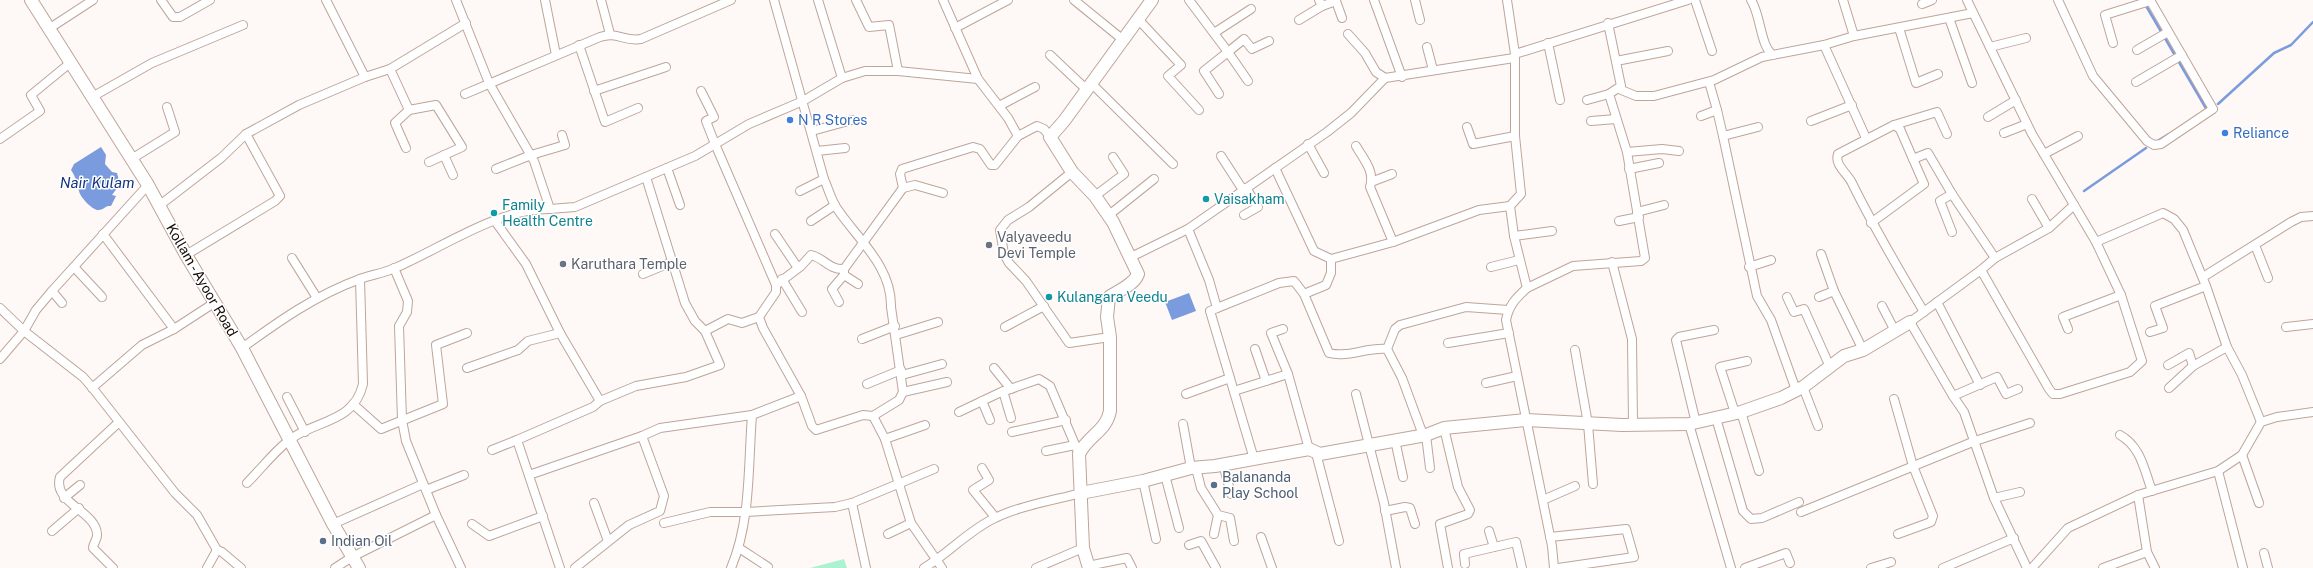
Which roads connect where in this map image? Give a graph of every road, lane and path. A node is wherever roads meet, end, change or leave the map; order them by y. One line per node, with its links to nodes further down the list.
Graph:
1 (31, 0): 42 (street, Kollam - Ayoor Road)
2 (93, 0): 42 (street)
3 (162, 0): 4 (street)
4 (210, 0)
5 (326, 0): 75 (street)
6 (456, 0): 39 (street)
7 (545, 0): 64 (street)
8 (601, 0): 47 (street)
9 (731, 0): 29 (street)
10 (774, 0): 97 (street)
11 (818, 0): 77 (street)
12 (856, 0): 73 (street)
13 (943, 0): 43 (street)
14 (1008, 0): 43 (street)
15 (1074, 0): 51 (street)
16 (1152, 0): 34 (street)
17 (1189, 0): 46 (street)
18 (1374, 0): 76 (street)
19 (1415, 0): 38 (street)
20 (1507, 0): 67 (street)
21 (1688, 0): 40 (street)
22 (1695, 0): 61 (street)
23 (1751, 0): 63 (street)
24 (1843, 0): 49 (street)
25 (1932, 0): 31 (street)
26 (1967, 0): 33 (street)
27 (2058, 0): 66 (street)
28 (2150, 0): 45 (street); 54 (street)
29 (715, 3): 47 (street)
30 (1320, 3): 35 (street); 37 (street)
31 (1922, 4)
32 (1251, 9): 46 (street)
33 (1973, 13): 36 (street); 58 (street)
34 (1137, 18): 51 (street); 103 (street)
35 (1342, 18)
36 (1949, 18): 44 (street); 84 (street)
37 (1300, 20)
38 (1420, 20)
39 (466, 23): 71 (street); 83 (street)
40 (1608, 23): 53 (street); 68 (street)
41 (243, 25): 93 (street)
42 (50, 28): 69 (street, Kollam - Ayoor Road)
43 (954, 28): 79 (street)
44 (1899, 28): 49 (street); 74 (street)
45 (2168, 32): 59 (street); 66 (street)
46 (1214, 33): 62 (street)
47 (610, 34): 55 (street)
48 (1348, 34): 78 (street)
49 (1854, 36): 56 (street)
50 (2026, 38): 58 (street)
51 (1122, 40): 85 (street)
52 (1269, 41): 62 (street)
53 (1548, 43): 67 (street); 94 (street)
54 (2113, 43)
55 (579, 45): 64 (street); 88 (street)
56 (1824, 45): 63 (street); 98 (street)
57 (1427, 47): 72 (street)
58 (1990, 47): 96 (street)
59 (2137, 50)
60 (1668, 51): 68 (street)
61 (1712, 51)
62 (1228, 52): 80 (street); 91 (street)
63 (1773, 54): 81 (street)
64 (556, 55): 83 (street)
65 (1050, 55): 85 (street)
66 (2182, 55): 82 (street)
67 (1514, 56): 72 (street); 121 (street)
68 (1616, 61): 87 (street)
69 (70, 63): 93 (street, Kollam - Ayoor Road); 126 (street)
70 (666, 67): 88 (street)
71 (390, 69): 75 (street); 102 (street)
72 (1433, 70): 76 (street)
73 (898, 71): 77 (street); 79 (street)
74 (1938, 74)
75 (365, 77): 117 (street)
76 (1402, 77): 78 (street)
77 (842, 78): 97 (street)
78 (1385, 78): 128 (street)
79 (978, 79): 99 (street)
80 (1248, 81)
81 (1709, 82): 87 (street); 104 (street)
82 (2136, 82)
83 (489, 83): 90 (street); 135 (street)
84 (1972, 83)
85 (1089, 86): 124 (street); 144 (street)
86 (1035, 87): 99 (street)
87 (1619, 89): 92 (street)
88 (594, 91): 101 (street)
89 (701, 91): 127 (street)
90 (465, 94)
91 (1219, 94)
92 (1609, 94): 95 (street); 107 (street)
93 (92, 97): 140 (street, Kollam - Ayoor Road)
94 (1560, 100)
95 (1587, 100)
96 (2016, 100): 106 (street); 111 (street)
97 (802, 101): 115 (street); 127 (street)
98 (1852, 105): 110 (street); 125 (street)
99 (999, 106): 120 (street)
100 (167, 107): 140 (street)
101 (638, 108)
102 (409, 110): 130 (street); 137 (street)
103 (1199, 110)
104 (1716, 110): 105 (street); 122 (street)
105 (1701, 116)
106 (1988, 117)
107 (1616, 119): 109 (street); 134 (street)
108 (852, 120): 115 (street)
109 (1591, 121)
110 (1811, 121)
111 (2027, 124): 116 (street); 136 (street)
112 (1894, 125): 118 (street); 125 (street); 141 (street)
113 (1467, 127): 121 (street)
114 (1758, 127): 122 (street)
115 (812, 131): 132 (street)
116 (2004, 133)
117 (246, 134): 165 (street); 192 (street)
118 (1947, 134)
119 (562, 135): 135 (street)
120 (1018, 136): 124 (street); 158 (street)
121 (1515, 136): 170 (street)
122 (1723, 136): 203 (street)
123 (2078, 136): 136 (street)
124 (1050, 137): 149 (street)
125 (1866, 138): 179 (street)
126 (0, 139)
127 (715, 144): 145 (street); 212 (street)
128 (1308, 144): 146 (street); 150 (street)
129 (1356, 146): 156 (street)
130 (406, 148)
131 (845, 148): 132 (street)
132 (816, 151): 154 (street)
133 (1679, 151): 134 (street)
134 (1627, 152): 148 (street)
135 (531, 154): 147 (street); 171 (street)
136 (2044, 154): 169 (street)
137 (444, 155): 142 (street); 152 (street)
138 (1221, 156): 159 (street)
139 (1113, 157): 163 (street)
140 (133, 158): 157 (street, Kollam - Ayoor Road)
141 (1913, 159): 162 (street); 179 (street)
142 (429, 162)
143 (1659, 163): 148 (street)
144 (1173, 164)
145 (667, 168): 153 (street); 166 (street)
146 (1275, 168): 159 (street); 196 (street)
147 (496, 169)
148 (1629, 169): 174 (street)
149 (1072, 172): 163 (street); 228 (street)
150 (1324, 173)
151 (1392, 174): 156 (street)
152 (454, 176)
153 (646, 177): 171 (street); 199 (street)
154 (824, 178): 160 (street); 167 (street)
155 (1154, 179): 172 (street)
156 (1371, 182): 187 (street)
157 (148, 185): 165 (street, Kollam - Ayoor Road); 184 (street)
158 (903, 188): 161 (street); 189 (street)
159 (1244, 189): 173 (street); 181 (street)
160 (800, 191)
161 (943, 193)
162 (1952, 194): 183 (street); 195 (street)
163 (1095, 196): 172 (street)
164 (2032, 199): 180 (street)
165 (160, 205): 192 (street, Kollam - Ayoor Road)
166 (680, 205)
167 (835, 205): 177 (street); 189 (street)
168 (1664, 205): 174 (street)
169 (2074, 205): 180 (street); 188 (street)
170 (1510, 206): 186 (street); 187 (street)
171 (550, 209): 176 (street)
172 (1109, 215): 193 (street)
173 (1244, 215)
174 (1638, 215): 178 (street); 200 (street)
175 (2313, 216): 190 (street)
176 (496, 221): 204 (street); 251 (street)
177 (811, 221)
178 (1619, 221)
179 (1871, 223): 234 (street)
180 (2049, 228): 195 (street)
181 (1188, 229): 193 (street); 231 (street)
182 (1552, 231): 186 (street)
183 (1952, 232)
184 (103, 234): 201 (street); 241 (street)
185 (775, 234): 205 (street)
186 (1514, 236): 197 (street)
187 (1393, 242): 196 (street)
188 (2096, 242): 209 (street); 219 (street)
189 (862, 243): 207 (street); 244 (street)
190 (2255, 245): 209 (street); 210 (street)
191 (1821, 254): 217 (street)
192 (186, 255): 227 (street, Kollam - Ayoor Road)
193 (1131, 257): 253 (street)
194 (292, 258): 223 (street)
195 (1995, 258): 206 (street)
196 (1331, 259): 218 (street)
197 (1519, 260): 202 (street); 215 (street)
198 (1771, 260): 203 (street)
199 (672, 262): 208 (street); 247 (street)
200 (1612, 262): 215 (street); 311 (street)
201 (74, 267): 216 (street); 220 (street)
202 (1491, 267)
203 (1749, 267): 280 (street)
204 (394, 268): 211 (street); 302 (street)
205 (798, 268): 207 (street); 212 (street)
206 (1981, 270): 219 (street); 225 (street)
207 (844, 272): 213 (street); 224 (street)
208 (643, 274)
209 (2203, 277): 214 (street)
210 (2268, 278)
211 (360, 279): 223 (street); 294 (street)
212 (779, 282): 233 (street); 235 (street)
213 (858, 284)
214 (2206, 286): 249 (street); 256 (street)
215 (1527, 288): 232 (street)
216 (52, 290): 226 (street); 246 (street)
217 (1834, 291): 222 (street); 261 (street)
218 (1304, 294): 231 (street); 259 (street)
219 (2121, 295): 243 (street)
220 (102, 297)
221 (1787, 297): 267 (street)
222 (1819, 297)
223 (317, 298): 257 (street)
224 (839, 302)
225 (1937, 302): 234 (street); 278 (street)
226 (62, 303)
227 (214, 303): 241 (street); 257 (street, Kollam - Ayoor Road)
228 (1044, 306): 239 (street); 253 (street)
229 (1882, 306): 248 (street)
230 (0, 308): 246 (street)
231 (1217, 308): 273 (street)
232 (1508, 310): 252 (street); 259 (street)
233 (802, 312)
234 (1924, 312): 237 (street)
235 (759, 317): 247 (street); 288 (street)
236 (938, 322): 244 (street)
237 (1910, 322): 248 (street); 289 (street)
238 (2313, 324): 240 (street)
239 (1005, 327)
240 (2286, 327)
241 (174, 329): 279 (street)
242 (1283, 329): 271 (street)
243 (2068, 329)
244 (895, 330): 254 (street); 270 (street)
245 (1714, 330): 312 (street)
246 (24, 331): 262 (street); 279 (street)
247 (705, 331): 292 (street)
248 (1895, 331): 261 (street)
249 (2150, 332)
250 (467, 333): 302 (street)
251 (560, 333): 268 (street); 292 (street)
252 (1509, 333): 255 (street); 272 (street)
253 (1110, 337): 327 (street)
254 (862, 339)
255 (1448, 343)
256 (2227, 347): 266 (street); 306 (street)
257 (242, 348): 322 (street, Kollam - Ayoor Road)
258 (1255, 349): 274 (street)
259 (1387, 349): 319 (street)
260 (1575, 350): 310 (street)
261 (1863, 350): 267 (street)
262 (0, 359)
263 (1747, 362): 296 (street)
264 (942, 364): 270 (street)
265 (2168, 365): 266 (street)
266 (2193, 366): 281 (street)
267 (1830, 367): 280 (street)
268 (466, 368)
269 (994, 368): 283 (street)
270 (902, 373): 277 (street); 285 (street)
271 (1288, 374): 274 (street); 330 (street)
272 (1517, 376): 276 (street); 305 (street)
273 (1230, 378): 284 (street); 286 (street)
274 (1266, 381): 284 (street)
275 (947, 382): 285 (street)
276 (1486, 382)
277 (867, 384)
278 (1980, 384): 282 (street); 289 (street)
279 (92, 388): 307 (street)
280 (1800, 388): 296 (street); 314 (street)
281 (2169, 388)
282 (2018, 389)
283 (1007, 390): 293 (street); 300 (street); 304 (street)
284 (1234, 391): 332 (street)
285 (903, 392): 299 (street)
286 (1186, 394)
287 (1356, 394): 326 (street)
288 (801, 396): 298 (street); 299 (street)
289 (1953, 396): 325 (street)
290 (287, 397): 316 (street)
291 (1894, 400): 334 (street)
292 (600, 401): 323 (street)
293 (982, 401): 295 (street); 303 (street)
294 (354, 404): 302 (street); 316 (street)
295 (959, 412)
296 (1738, 412): 301 (street); 339 (street)
297 (2313, 412): 306 (street)
298 (752, 415): 320 (street); 365 (street)
299 (873, 416): 321 (street)
300 (1012, 418)
301 (1716, 418): 312 (street); 360 (street)
302 (402, 420): 351 (street)
303 (990, 420)
304 (1066, 420): 317 (street); 327 (street)
305 (1526, 420): 310 (street); 315 (street); 359 (street)
306 (2261, 422): 331 (street)
307 (118, 423): 357 (street); 394 (street)
308 (2030, 423): 325 (street)
309 (1183, 424): 336 (street)
310 (1588, 424): 311 (street); 347 (street)
311 (1633, 424): 312 (street)
312 (1692, 424): 427 (street)
313 (925, 425): 321 (street)
314 (1818, 426)
315 (1444, 428): 319 (street); 423 (street)
316 (305, 432): 322 (street)
317 (1012, 432)
318 (2120, 434): 352 (street)
319 (1424, 435): 324 (street); 337 (street)
320 (642, 436): 342 (street); 387 (street)
321 (885, 439): 349 (street)
322 (288, 440): 346 (street); 374 (street, Kollam - Ayoor Road)
323 (517, 440): 328 (street); 342 (street)
324 (1395, 440): 326 (street); 344 (street)
325 (1975, 441): 334 (street); 358 (street)
326 (1368, 445): 330 (street); 366 (street)
327 (1077, 449): 329 (street); 354 (street)
328 (492, 450)
329 (1046, 451)
330 (1313, 451): 332 (street); 389 (street)
331 (2242, 455): 340 (street); 363 (street)
332 (1254, 459): 333 (street)
333 (1223, 464): 336 (street); 355 (street)
334 (1913, 466): 367 (street); 382 (street)
335 (982, 468): 371 (street)
336 (1194, 468): 343 (street); 369 (street)
337 (1430, 468)
338 (934, 469): 349 (street)
339 (1759, 471)
340 (2218, 471): 352 (street); 435 (street)
341 (464, 475): 351 (street)
342 (529, 475): 370 (street)
343 (1165, 475): 345 (street); 377 (street)
344 (1403, 477)
345 (1143, 481): 354 (street); 386 (street)
346 (246, 483)
347 (1593, 484)
348 (80, 485): 357 (street)
349 (898, 485): 362 (street); 373 (street)
350 (1575, 486): 359 (street)
351 (424, 487): 368 (street); 374 (street)
352 (2152, 491): 356 (street)
353 (2020, 492): 358 (street)
354 (1081, 493): 371 (street); 393 (street)
355 (1231, 494)
356 (2138, 495): 395 (street); 432 (street)
357 (64, 498): 364 (street)
358 (1994, 498): 385 (street)
359 (1543, 500): 384 (street)
360 (1798, 502)
361 (594, 503): 387 (street)
362 (852, 503): 365 (street); 415 (street)
363 (2259, 503)
364 (79, 508): 378 (street); 406 (street)
365 (745, 512): 372 (street); 392 (street)
366 (1385, 512): 376 (street); 422 (street)
367 (1801, 512)
368 (436, 514): 397 (street); 411 (street)
369 (1218, 515): 381 (street); 388 (street)
370 (543, 516): 375 (street); 412 (street)
371 (995, 518): 398 (street)
372 (664, 523)
373 (911, 523): 380 (street); 398 (street)
374 (333, 524): 397 (street, Kollam - Ayoor Road)
375 (472, 524)
376 (1415, 524)
377 (1179, 528)
378 (52, 531)
379 (1488, 531): 391 (street)
380 (888, 534)
381 (1214, 534)
382 (1898, 534)
383 (1261, 537): 421 (street)
384 (1550, 537): 425 (street); 426 (street)
385 (2014, 538): 405 (street); 431 (street)
386 (1156, 539)
387 (608, 541): 413 (street)
388 (1234, 541)
389 (1339, 542)
390 (1189, 545): 420 (street)
391 (1494, 547): 401 (street); 424 (street)
392 (739, 548): 403 (street); 414 (street)
393 (1083, 548): 404 (street); 418 (street)
394 (217, 550): 407 (street); 408 (street)
395 (2147, 552): 433 (street); 434 (street)
396 (2264, 553): 436 (street)
397 (352, 557): 409 (street); 410 (street, Kollam - Ayoor Road)
398 (938, 560): 416 (street); 417 (street)
399 (1891, 562): 429 (street)
400 (1790, 563): 402 (street)
401 (1465, 564)
402 (1762, 566): 428 (street)
403 (768, 567)
404 (1088, 567): 419 (street)
405 (1954, 567): 430 (street)
406 (113, 568)
407 (207, 568)
408 (241, 568)
409 (335, 568)
410 (359, 568)
411 (461, 568)
412 (560, 568)
413 (575, 568)
414 (731, 568)
415 (866, 568)
416 (924, 568)
417 (942, 568)
418 (1036, 568)
419 (1132, 568)
420 (1216, 568)
421 (1272, 568)
422 (1396, 568)
423 (1448, 568)
424 (1522, 568)
425 (1554, 568)
426 (1558, 568)
427 (1731, 568)
428 (1745, 568)
429 (1871, 568)
430 (1943, 568)
431 (2027, 568)
432 (2032, 568)
433 (2103, 568)
434 (2155, 568)
435 (2242, 568)
436 (2268, 568)

